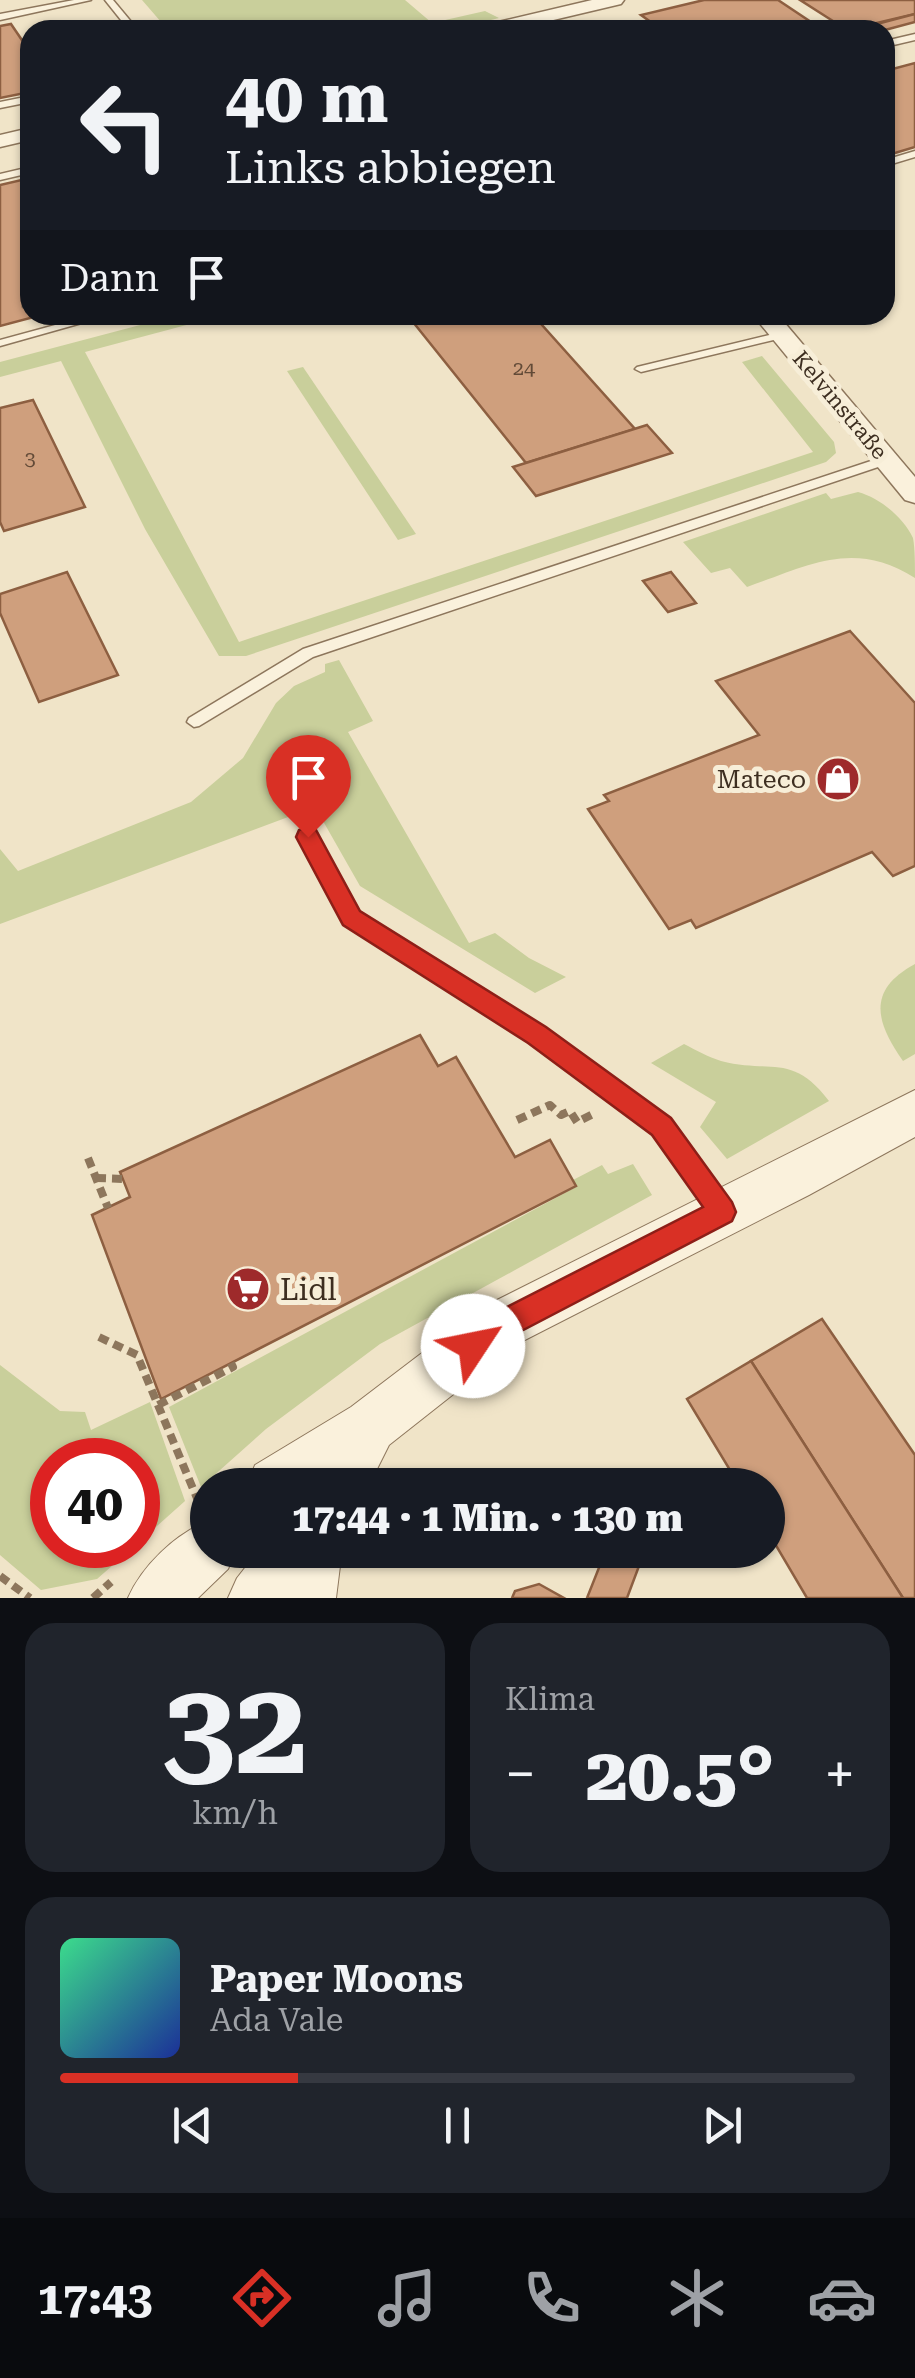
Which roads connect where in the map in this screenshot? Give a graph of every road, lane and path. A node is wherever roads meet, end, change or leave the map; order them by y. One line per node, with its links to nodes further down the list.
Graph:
1 (87, 0): 4 (lane)
2 (110, 0): 5 (lane)
3 (615, 0): 6 (street)
4 (0, 18)
5 (126, 20)
6 (545, 20)
7 (68, 325): 9 (lane)
8 (774, 325): 10 (lane); 11 (street, Kelvinstraße)
9 (0, 343)
10 (641, 369)
11 (886, 460): 12 (street, Kelvinstraße); 13 (lane)
12 (915, 494)
13 (194, 722)
14 (308, 837): 22 (lane)
15 (915, 1112): 22 (street)
16 (518, 1120): 17 (path)
17 (577, 1122)
18 (88, 1158): 19 (path)
19 (96, 1178): 20 (path); 21 (path)
20 (122, 1178)
21 (108, 1208)
22 (722, 1212): 26 (street)
23 (99, 1338): 25 (path)
24 (232, 1362): 25 (path)
25 (158, 1405): 29 (path)
26 (370, 1426): 27 (street); 28 (street)
27 (302, 1468)
28 (347, 1468)
29 (190, 1491)
30 (190, 1547): 35 (street)
31 (281, 1568): 36 (street)
32 (311, 1568): 37 (street)
33 (0, 1576): 34 (path)
34 (30, 1598)
35 (158, 1598)
36 (257, 1598)
37 (307, 1598)

